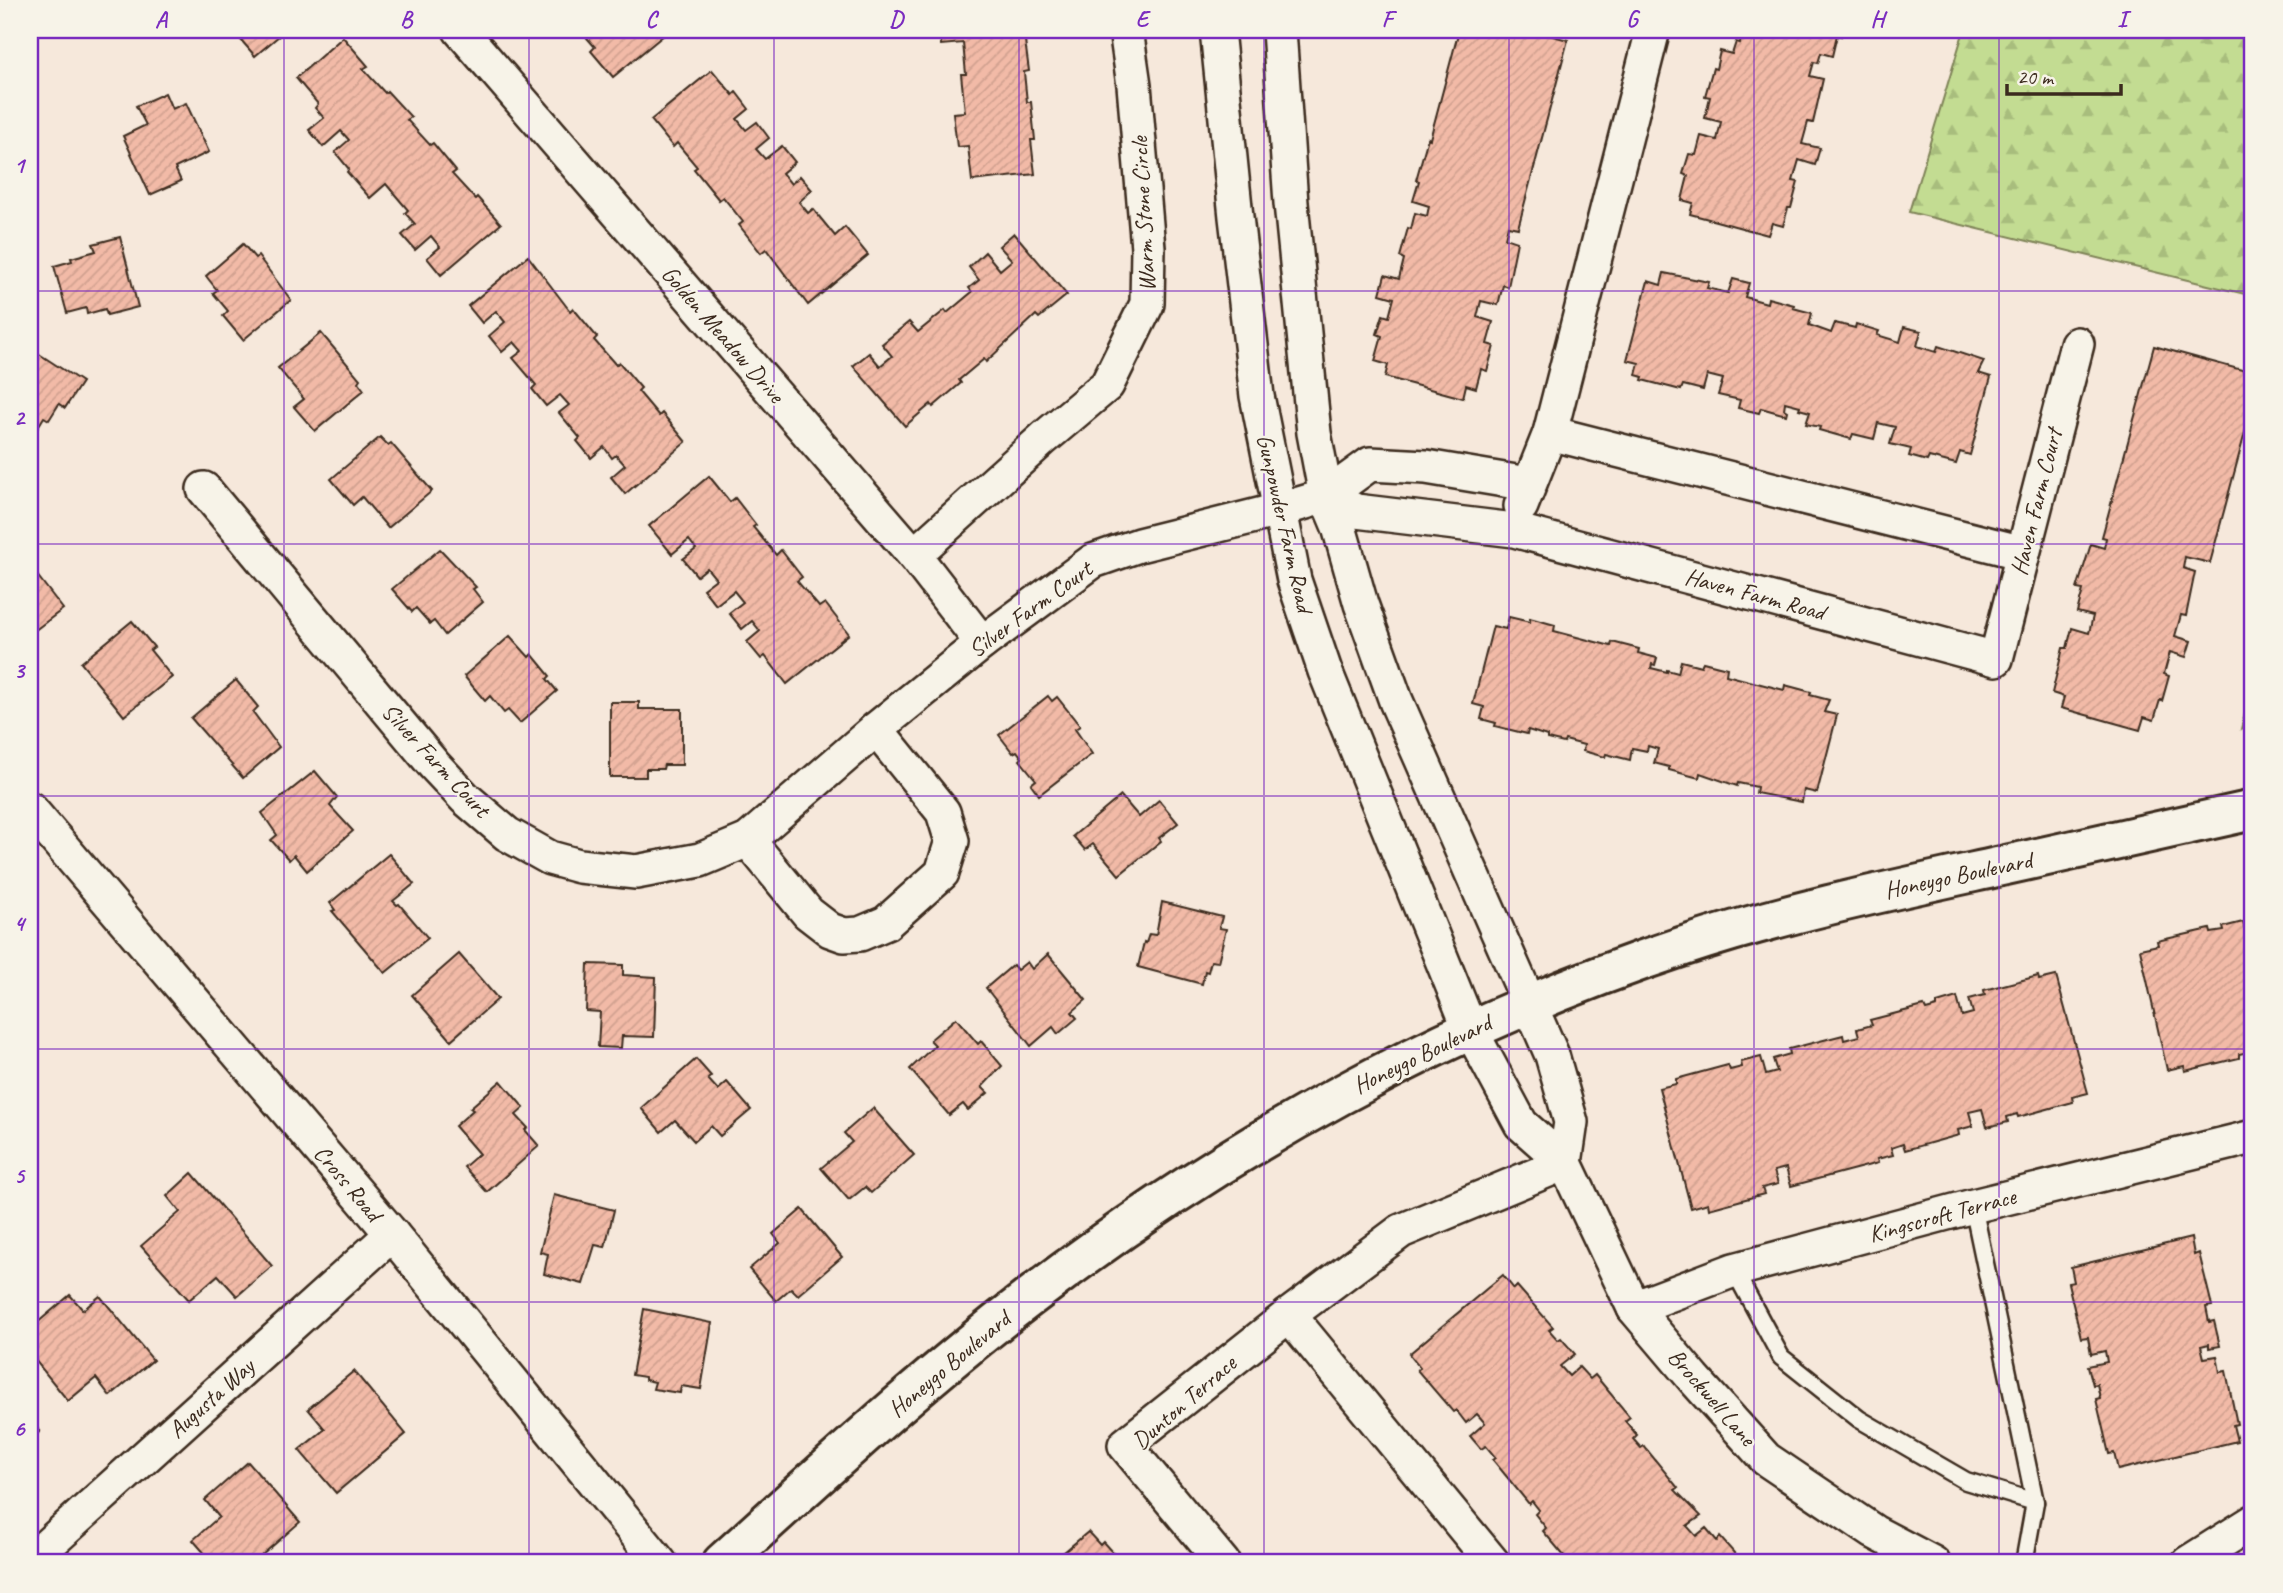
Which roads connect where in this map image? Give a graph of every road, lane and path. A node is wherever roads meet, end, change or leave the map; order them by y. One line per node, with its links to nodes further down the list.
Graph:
1 (460, 30): 14 (street, Golden Meadow Drive)
2 (1126, 30): 14 (street, Warm Stone Circle)
3 (1217, 30): 11 (street, Gunpowder Farm Road)
4 (1279, 30): 10 (street, Gunpowder Farm Road)
5 (1653, 30): 7 (street)
6 (2077, 344): 13 (street, Haven Farm Court)
7 (1550, 433): 8 (street); 13 (street)
8 (1528, 484): 10 (street); 12 (street)
9 (204, 489): 20 (street, Silver Farm Court)
10 (1326, 496): 11 (street, Silver Farm Court); 12 (street, Haven Farm Road); 21 (street, Gunpowder Farm Road)
11 (1279, 510): 15 (street, Silver Farm Court); 22 (street, Gunpowder Farm Road)
12 (1514, 530): 16 (street, Haven Farm Road)
13 (2023, 553): 16 (street, Haven Farm Court)
14 (914, 555): 15 (street, Golden Meadow Drive)
15 (982, 643): 17 (street, Silver Farm Court)
16 (1996, 659)
17 (876, 729): 20 (street, Silver Farm Court); 20 (street)
18 (30, 809): 26 (street, Cross Road)
19 (2253, 810): 21 (main road, Honeygo Boulevard)
20 (748, 839)
21 (1529, 1003): 22 (main road, Honeygo Boulevard); 24 (street)
22 (1470, 1029): 24 (street, Brockwell Lane); 34 (main road, Honeygo Boulevard)
23 (2252, 1141): 25 (street, Kingscroft Terrace)
24 (1565, 1163): 28 (street, Brockwell Lane); 29 (street, Dunton Terrace)
25 (1973, 1206): 27 (street, Kingscroft Terrace); 30 (lane)
26 (392, 1234): 32 (street, Augusta Way); 33 (street, Cross Road)
27 (1734, 1270): 28 (street, Kingscroft Terrace); 30 (lane)
28 (1634, 1308): 37 (street, Brockwell Lane)
29 (1289, 1315): 35 (street, Dunton Terrace); 36 (street)
30 (2035, 1502): 38 (lane)
31 (2253, 1522): 39 (street)
32 (30, 1561)
33 (660, 1563)
34 (722, 1563)
35 (1223, 1563)
36 (1493, 1563)
37 (1933, 1563)
38 (2024, 1563)
39 (2188, 1563)

